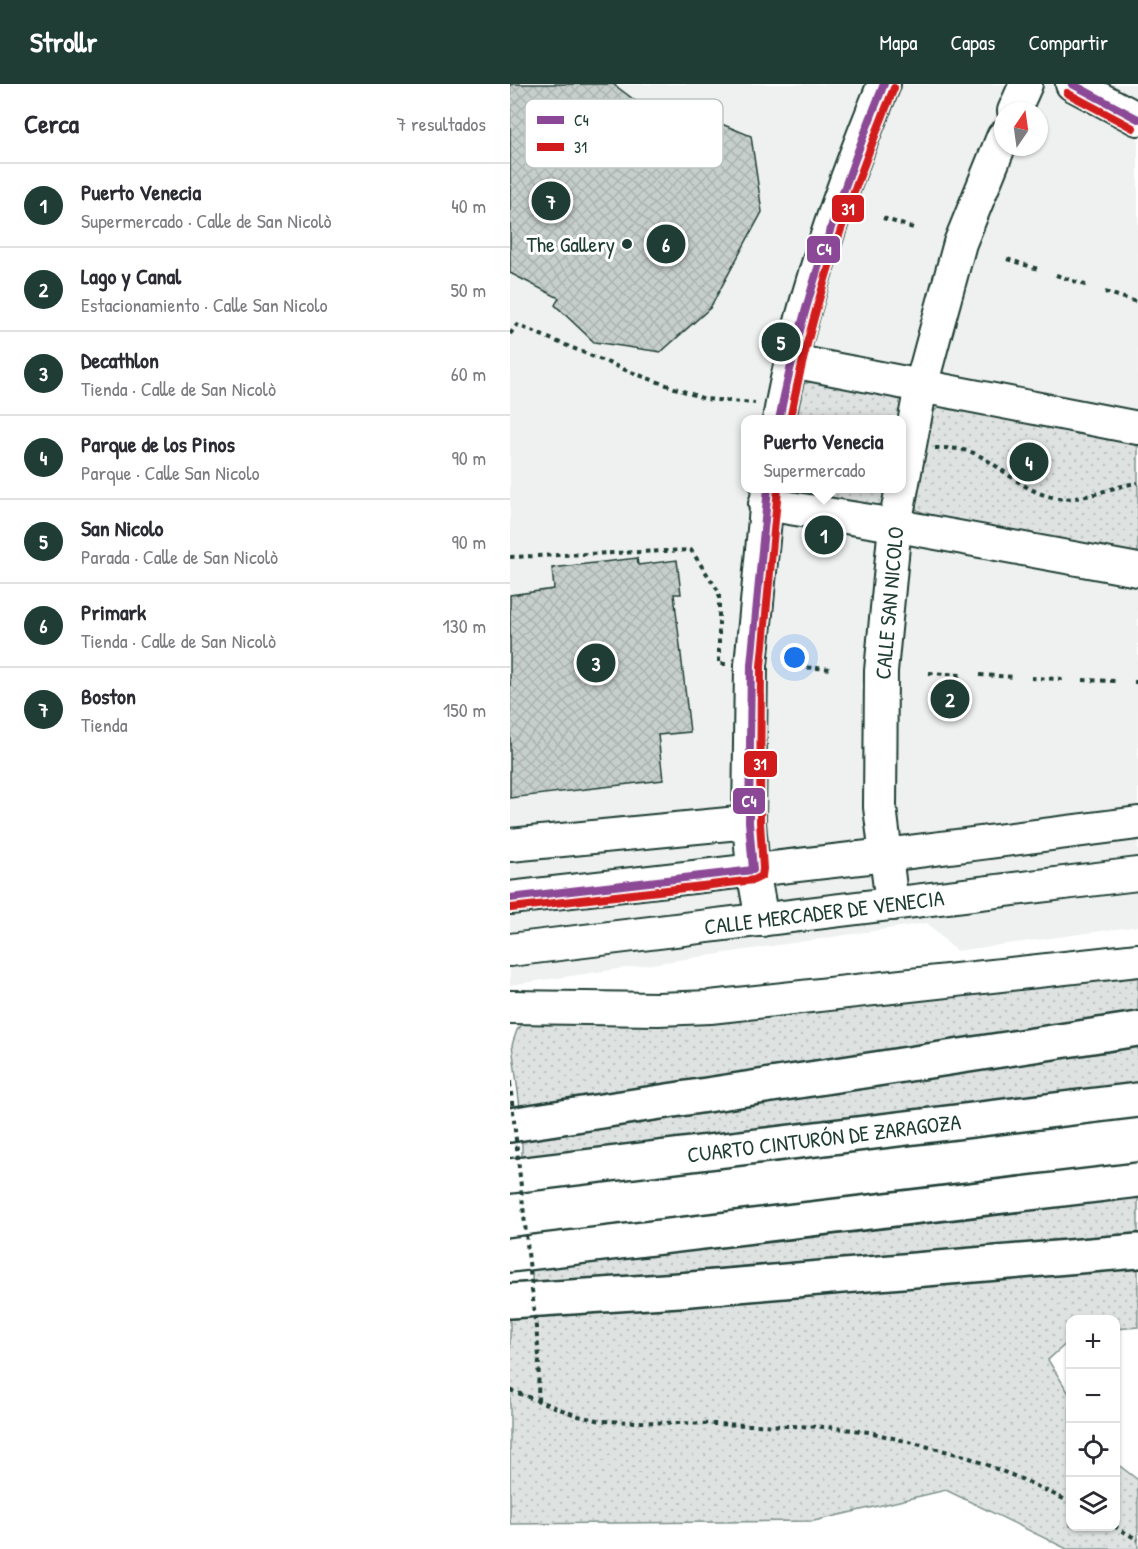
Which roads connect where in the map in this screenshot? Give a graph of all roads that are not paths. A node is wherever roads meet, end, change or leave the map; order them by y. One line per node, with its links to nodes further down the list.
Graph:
1 (884, 84): 7 (street)
2 (1026, 84): 4 (street)
3 (1072, 84): 5 (street)
4 (1018, 102)
5 (1138, 119)
6 (995, 156): 8 (street, CALLE SAN NICOLO)
7 (792, 361): 8 (street); 9 (street)
8 (921, 386): 10 (street); 11 (street, CALLE SAN NICOLO)
9 (781, 412)
10 (1138, 428)
11 (906, 469)
12 (902, 493): 14 (street, CALLE SAN NICOLO)
13 (766, 496): 14 (street); 16 (street)
14 (896, 525): 15 (street); 19 (street, CALLE SAN NICOLO)
15 (1138, 570)
16 (749, 822): 18 (street); 20 (street)
17 (1138, 823): 19 (street)
18 (510, 845)
19 (886, 855): 20 (street); 23 (street, CALLE SAN NICOLO)
20 (753, 870): 22 (street); 24 (street)
21 (1138, 874): 23 (street, CALLE MERCADER DE VENECIA)
22 (510, 898)
23 (892, 904): 24 (street, CALLE MERCADER DE VENECIA)
24 (762, 920): 25 (street, CALLE MERCADER DE VENECIA)
25 (510, 950)
26 (1138, 960): 27 (street)
27 (510, 1007)
28 (1138, 1029): 30 (highway)
29 (1138, 1100): 31 (highway, CUARTO CINTURÓN DE ZARAGOZA)
30 (510, 1125)
31 (510, 1176)
32 (1138, 1180): 34 (highway)
33 (1138, 1251): 35 (highway)
34 (510, 1255)
35 (510, 1301)

